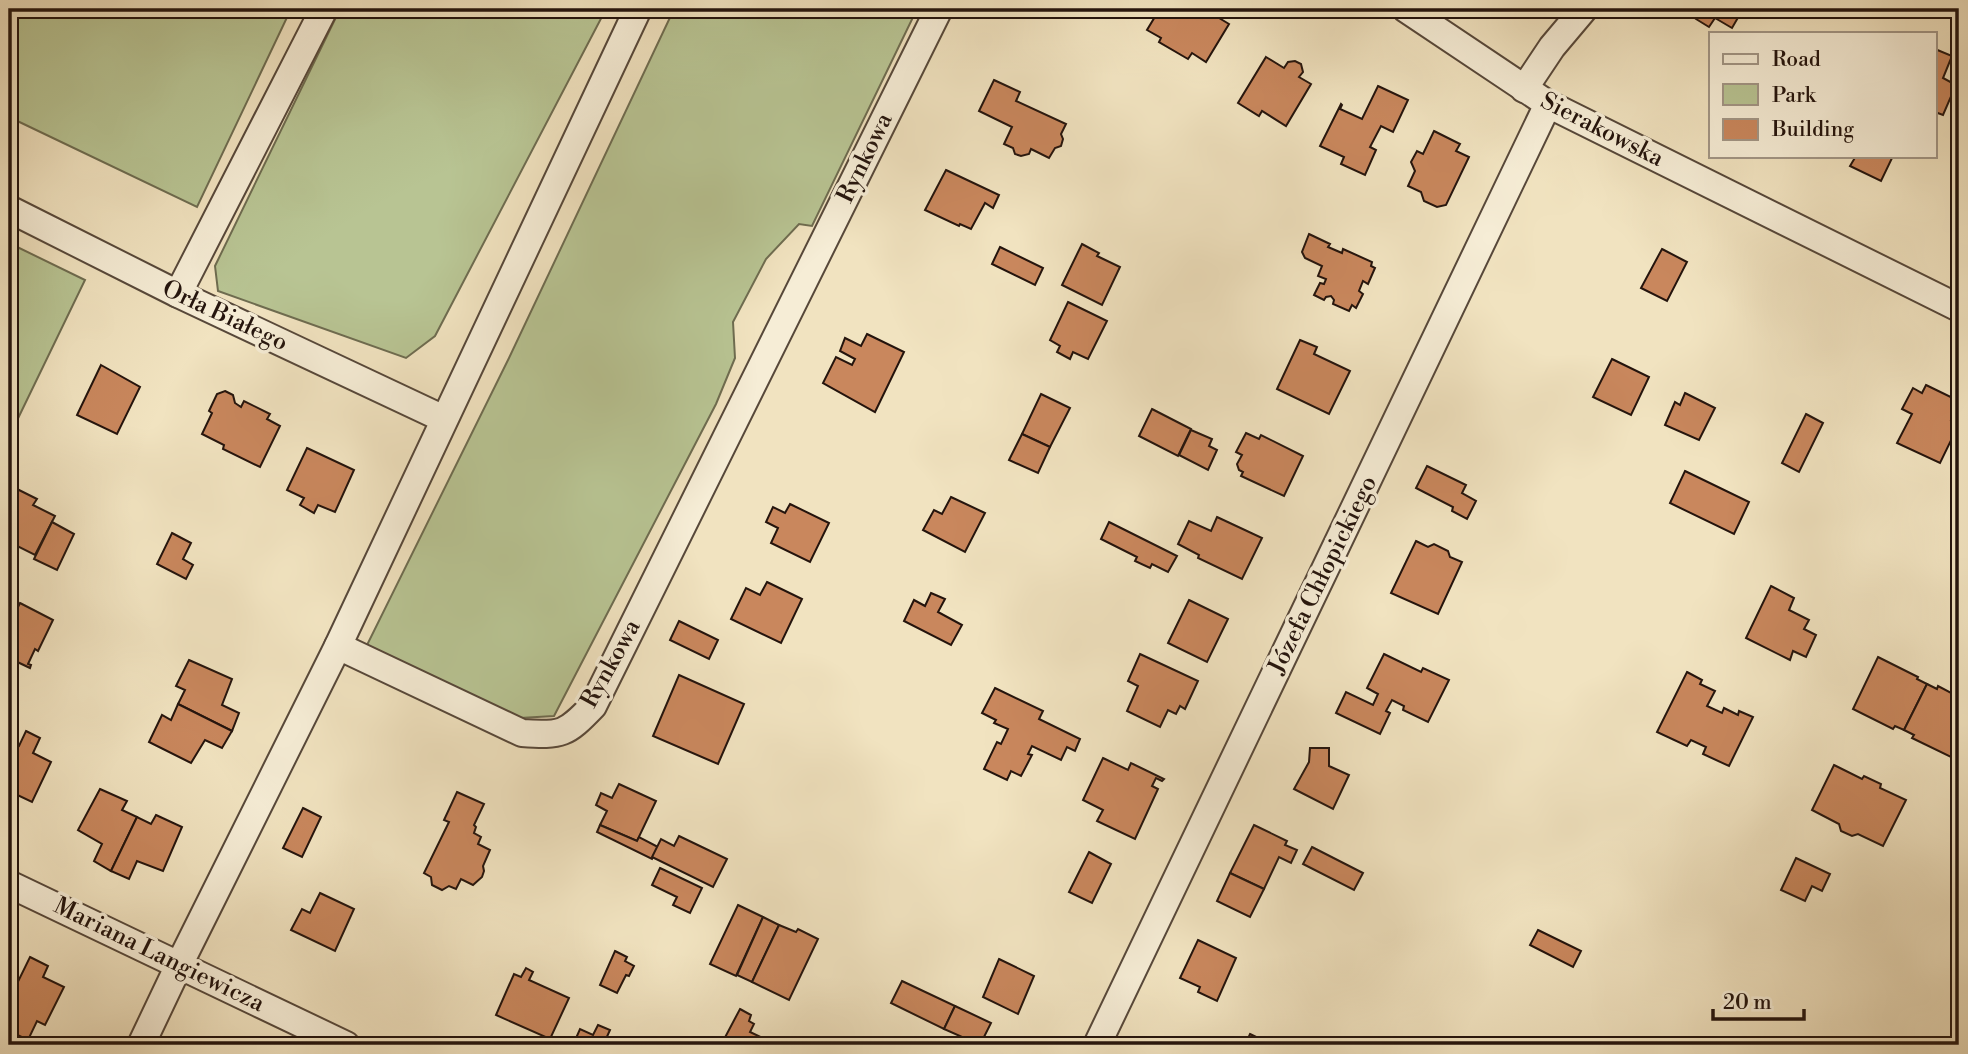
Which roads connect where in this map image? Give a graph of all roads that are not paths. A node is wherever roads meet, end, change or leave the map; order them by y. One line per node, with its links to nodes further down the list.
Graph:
1 (324, 9): 9 (street)
2 (638, 9): 11 (street)
3 (939, 9): 12 (street, Rynkowa)
4 (1406, 9): 6 (street, Sierakowska)
5 (1584, 9): 6 (street)
6 (1524, 89): 7 (street, Sierakowska)
7 (1548, 104): 10 (street, Sierakowska); 17 (street, Józefa Chłopickiego)
8 (9, 209): 9 (street, Orła Białego)
9 (178, 294): 11 (street, Orła Białego)
10 (1959, 308)
11 (444, 419): 12 (street)
12 (338, 646): 14 (street)
13 (9, 884): 14 (street, Mariana Langiewicza)
14 (179, 965): 15 (street); 16 (street, Mariana Langiewicza)
15 (142, 1045)
16 (346, 1045)
17 (1097, 1045)

